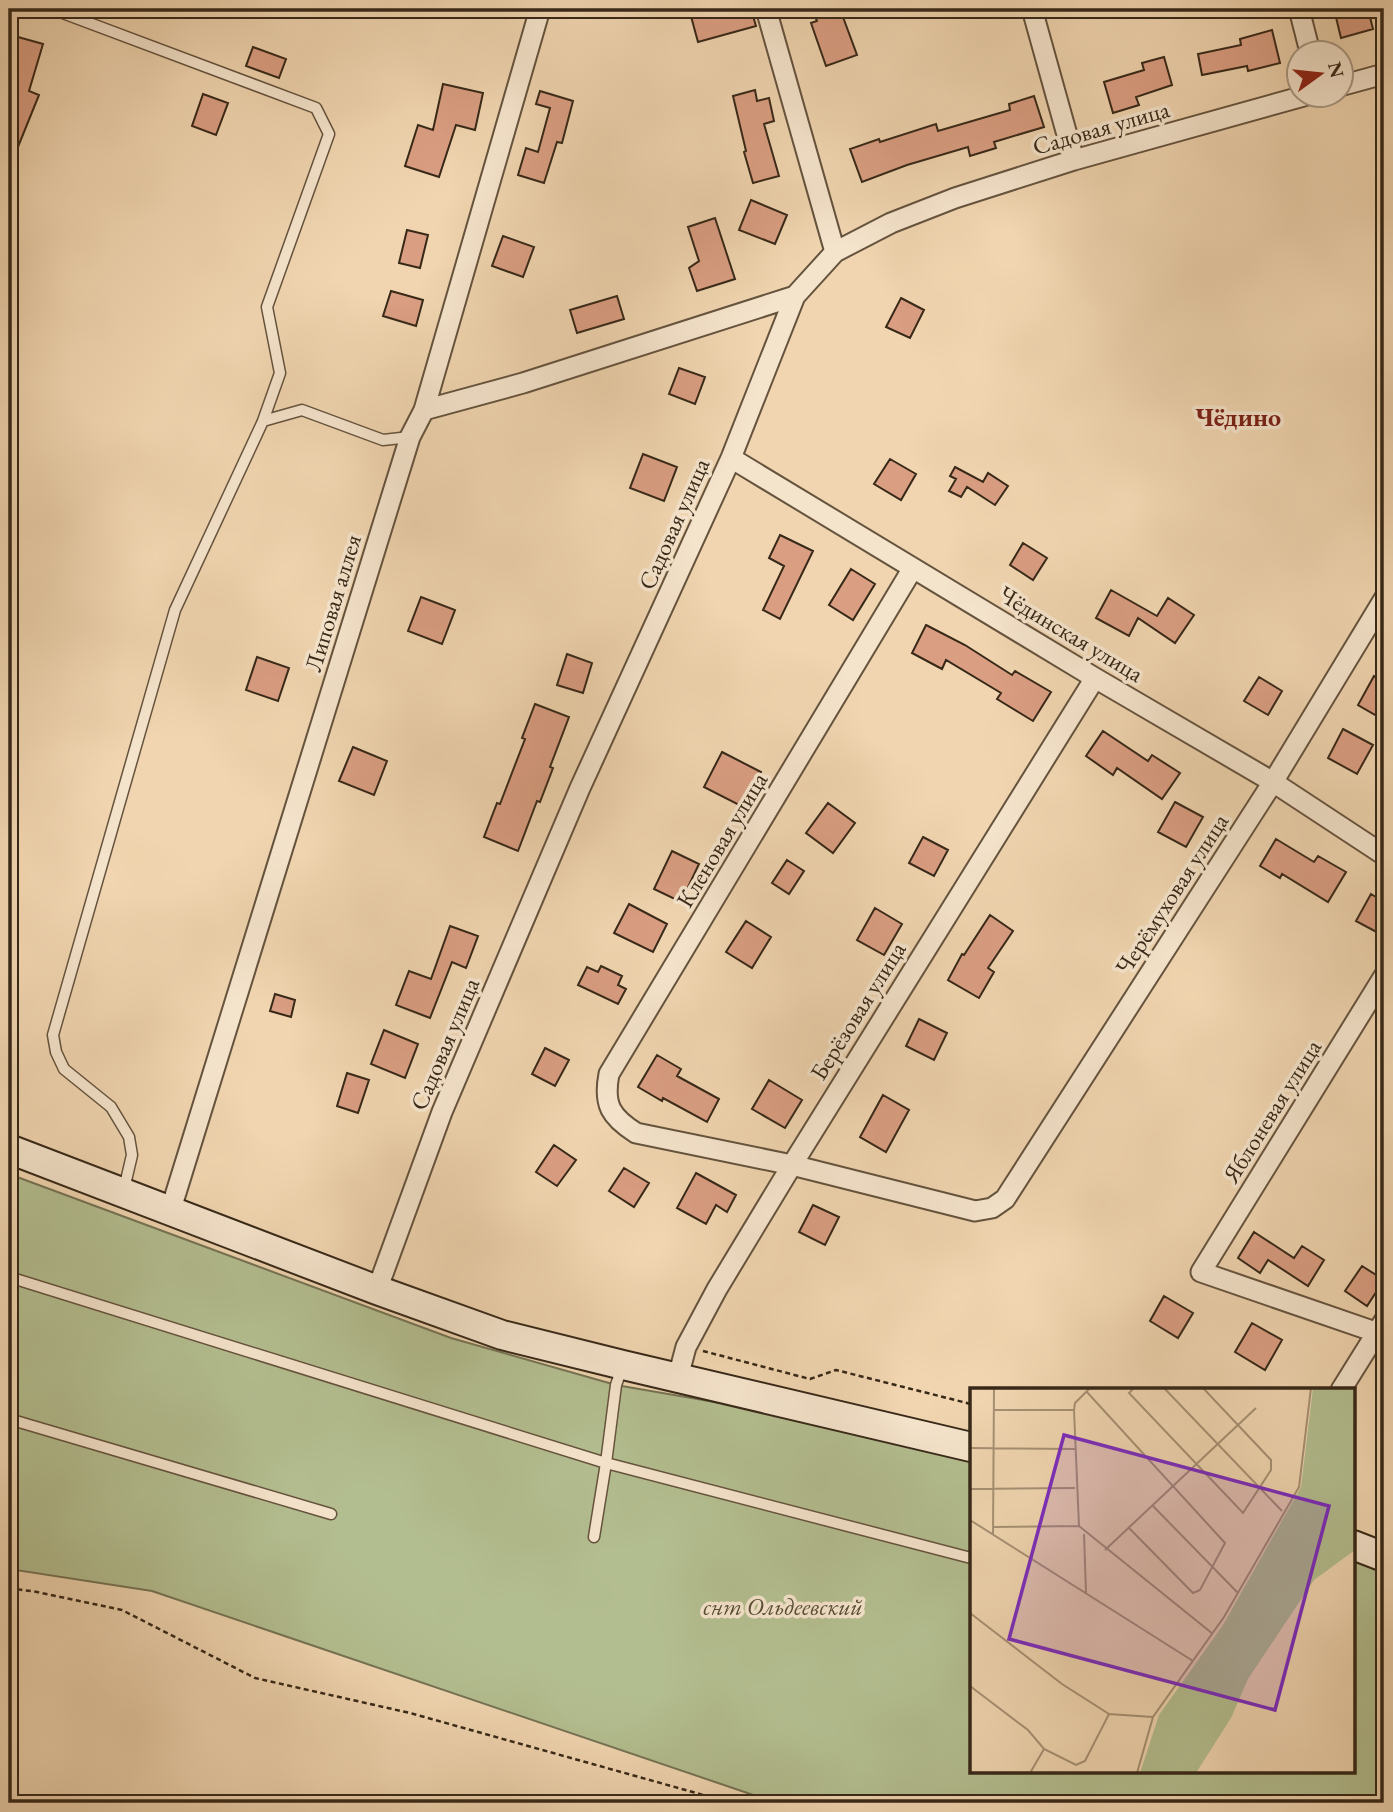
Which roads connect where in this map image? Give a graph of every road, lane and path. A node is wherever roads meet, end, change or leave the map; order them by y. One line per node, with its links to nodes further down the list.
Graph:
1 (52, 9): 14 (lane)
2 (540, 9): 13 (street, Липовая аллея)
3 (766, 9): 11 (street)
4 (1032, 9): 10 (street)
5 (1298, 9): 6 (street)
6 (1306, 38)
7 (1384, 74): 8 (street)
8 (1354, 82)
9 (1284, 102): 10 (street, Садовая улица)
10 (1074, 160): 11 (street, Садовая улица)
11 (835, 252): 12 (street, Садовая улица)
12 (795, 296): 13 (street); 16 (street, Садовая улица)
13 (424, 410): 15 (street, Липовая аллея)
14 (263, 421): 15 (lane); 25 (lane)
15 (410, 437): 26 (street, Липовая аллея)
16 (731, 458): 17 (street, Чёдинская улица); 28 (street, Садовая улица)
17 (914, 568): 19 (street, Чёдинская улица); 24 (street, Кленовая улица)
18 (1384, 599): 20 (street, Черёмуховая улица)
19 (1095, 678): 20 (street, Чёдинская улица); 24 (street, Берёзовая улица)
20 (1273, 782): 21 (street, Чёдинская улица); 24 (street, Черёмуховая улица)
21 (1384, 855)
22 (1384, 976): 29 (street, Яблоневая улица)
23 (9, 1149): 25 (street)
24 (792, 1165): 30 (street, Берёзовая улица)
25 (123, 1193): 26 (street)
26 (170, 1212): 28 (street)
27 (9, 1278): 37 (lane)
28 (377, 1290): 31 (street)
29 (1382, 1330): 33 (street)
30 (686, 1347): 32 (street, Берёзовая улица); 34 (path)
31 (623, 1365): 32 (street); 37 (lane)
32 (678, 1377): 36 (street)
33 (1341, 1388)
34 (970, 1404)
35 (9, 1419): 38 (lane)
36 (970, 1447)
37 (606, 1462): 39 (lane); 42 (lane)
38 (331, 1514)
39 (594, 1537)
40 (1354, 1545): 41 (street)
41 (1384, 1557)
42 (970, 1558)
43 (9, 1588): 44 (path)
44 (733, 1803)

